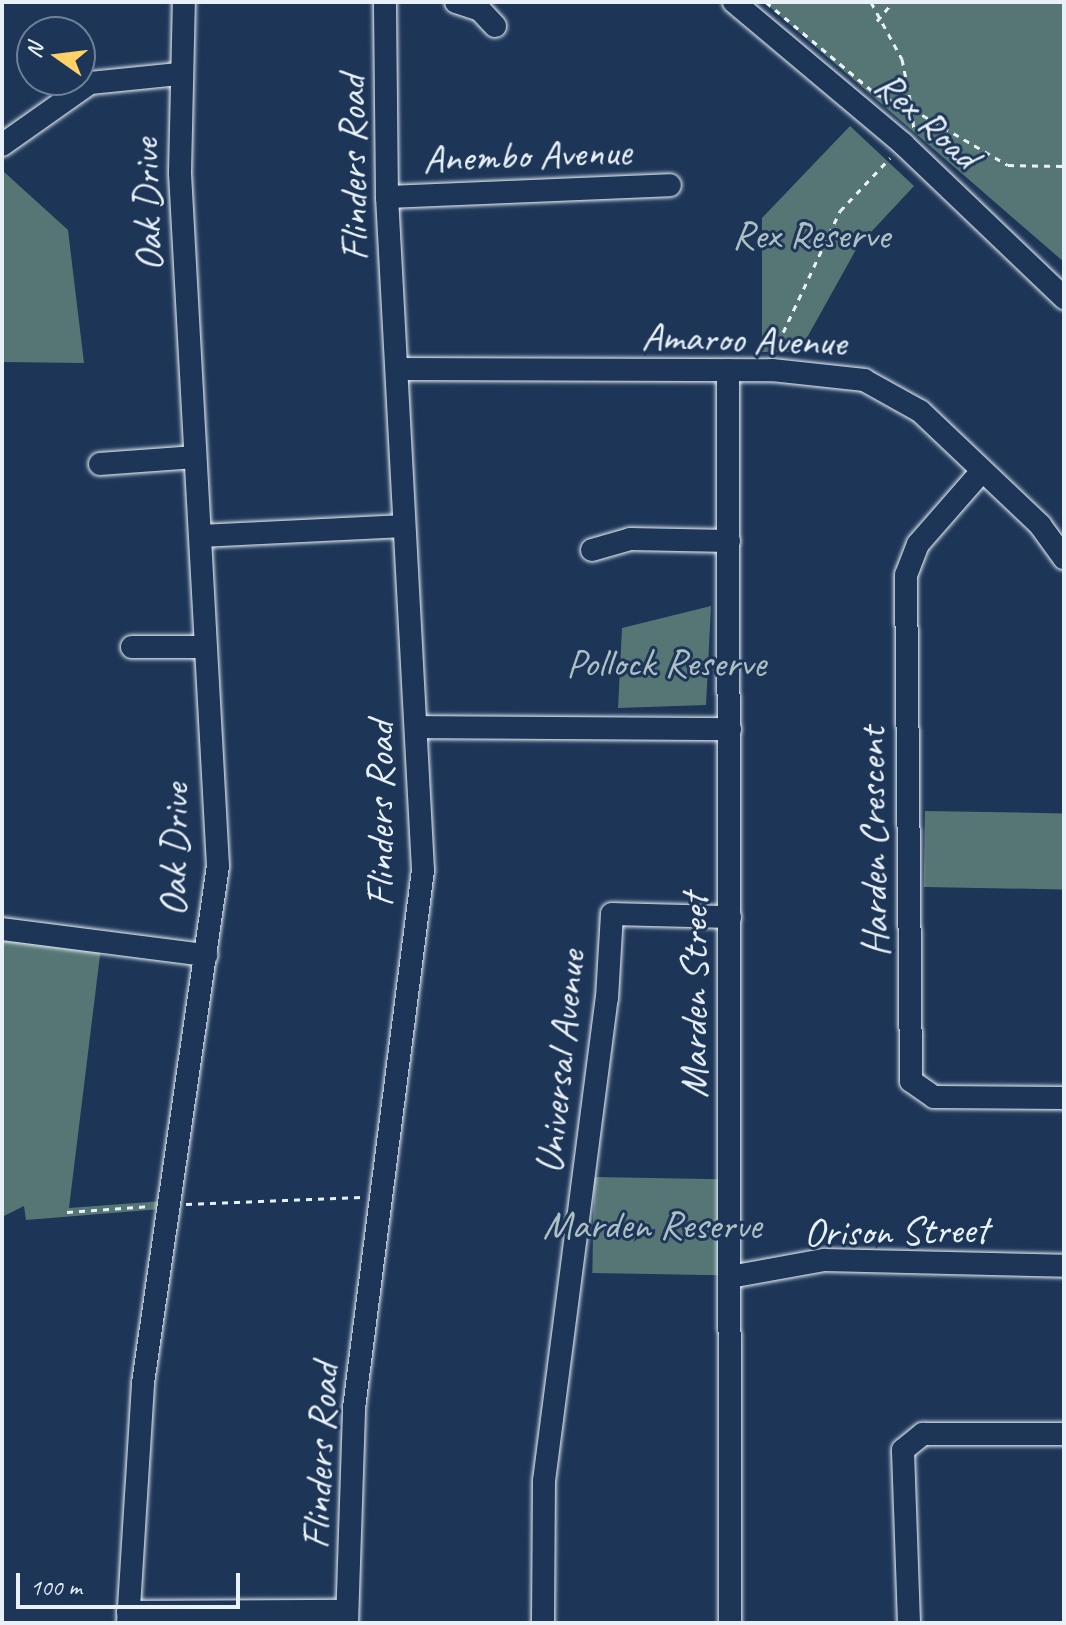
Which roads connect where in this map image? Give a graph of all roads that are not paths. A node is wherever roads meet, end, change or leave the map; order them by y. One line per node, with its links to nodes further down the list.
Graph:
1 (184, 2): 6 (street, Oak Drive)
2 (385, 2): 9 (street, Flinders Road)
3 (456, 2): 5 (street)
4 (734, 2): 10 (street, Rex Road)
5 (495, 26)
6 (179, 74): 7 (street); 13 (street, Oak Drive)
7 (2, 145)
8 (670, 185): 9 (street, Anembo Avenue)
9 (387, 197): 11 (street, Flinders Road)
10 (1064, 298)
11 (397, 369): 12 (street, Amaroo Avenue); 16 (street, Flinders Road)
12 (728, 370): 15 (street, Amaroo Avenue); 18 (street, Marden Street)
13 (195, 457): 14 (street); 17 (street, Oak Drive)
14 (100, 464)
15 (982, 471): 20 (street, Amaroo Avenue); 28 (street, Harden Crescent)
16 (404, 526): 17 (street); 23 (street, Flinders Road)
17 (201, 536): 22 (street, Oak Drive)
18 (729, 541): 19 (street); 24 (street, Marden Street)
19 (592, 550)
20 (1064, 558)
21 (132, 647): 22 (street)
22 (205, 647): 27 (street, Oak Drive)
23 (416, 727): 24 (street); 32 (street, Flinders Road)
24 (730, 729): 25 (street, Marden Street)
25 (730, 917): 30 (street, Marden Street); 34 (street, Universal Avenue)
26 (2, 929): 27 (street)
27 (206, 955): 33 (street, Oak Drive)
28 (1064, 1098)
29 (1064, 1266): 30 (street, Orison Street)
30 (730, 1277): 35 (street, Marden Street)
31 (1064, 1434): 36 (street)
32 (347, 1617): 33 (street)
33 (128, 1618)
34 (543, 1623)
35 (730, 1623)
36 (909, 1623)

